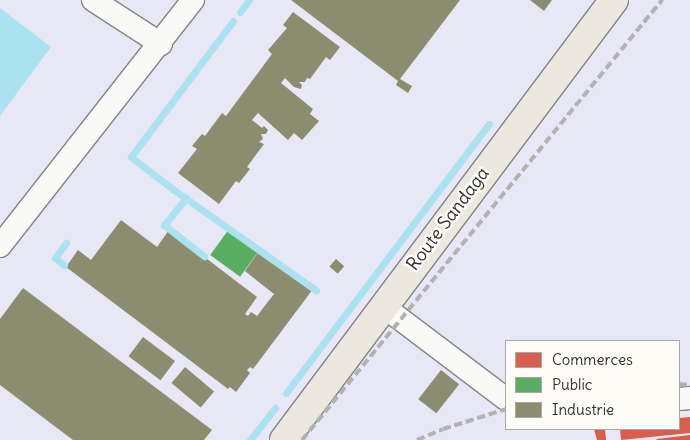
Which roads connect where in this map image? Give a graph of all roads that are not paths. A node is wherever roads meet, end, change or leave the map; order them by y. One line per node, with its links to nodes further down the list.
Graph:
1 (93, 0): 4 (street)
2 (193, 0): 4 (street)
3 (614, 0): 6 (main road, Route Sandaga)
4 (161, 44): 5 (street)
5 (0, 246)
6 (383, 306): 7 (street); 8 (main road, Route Sandaga)
7 (505, 398)
8 (284, 440)

